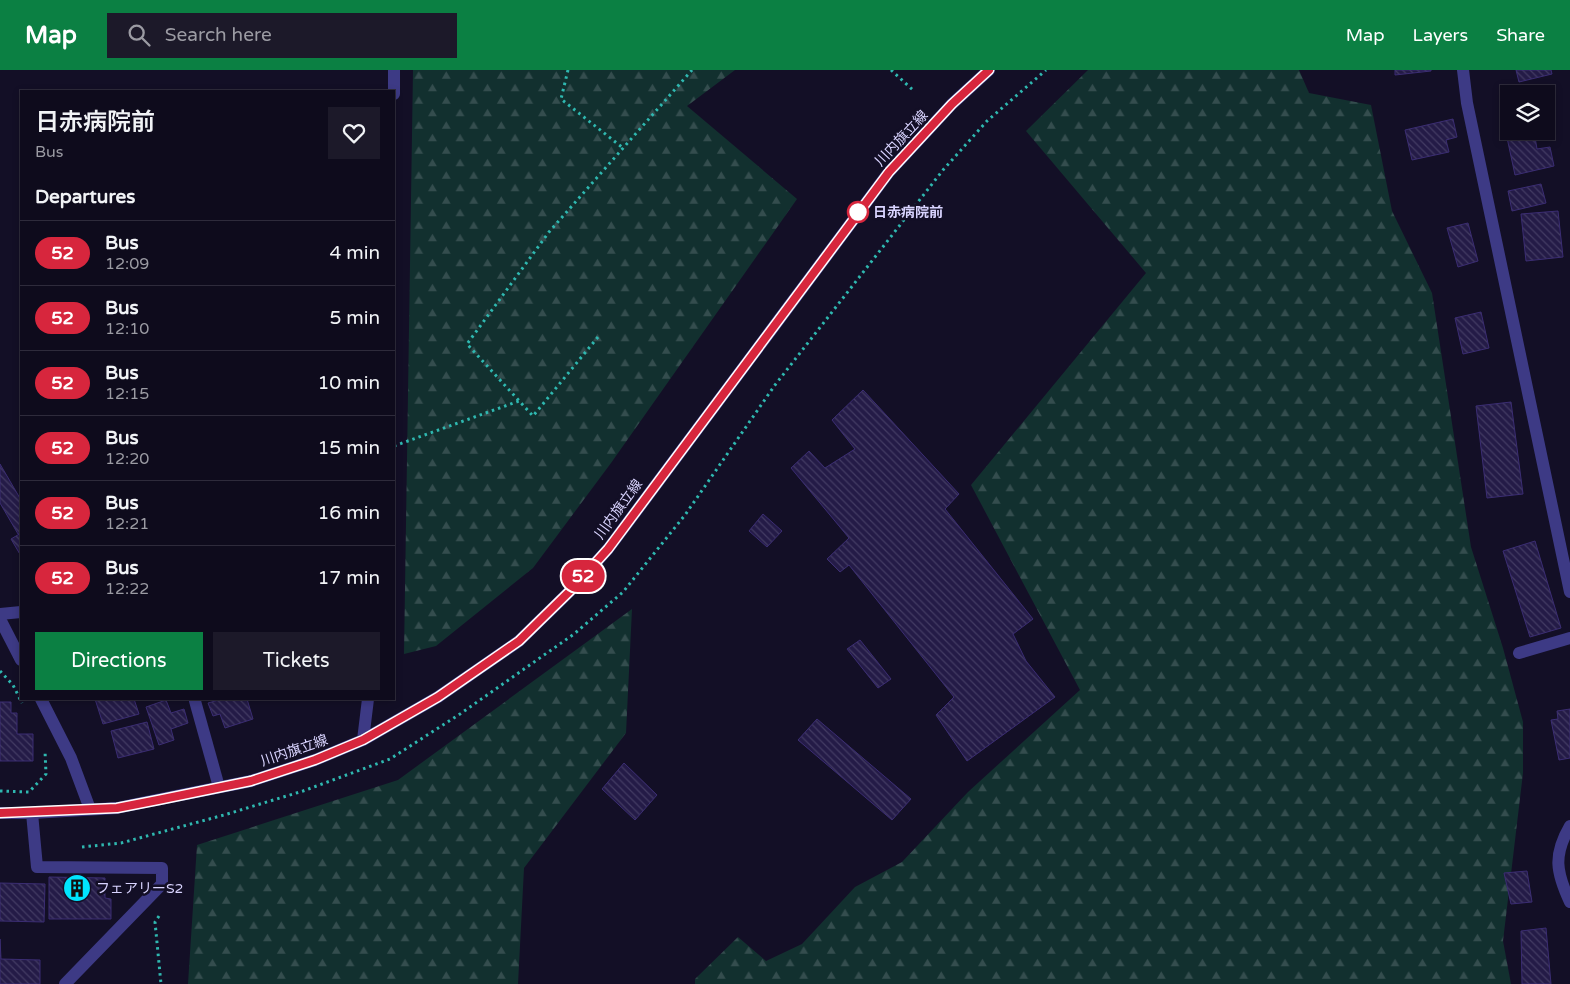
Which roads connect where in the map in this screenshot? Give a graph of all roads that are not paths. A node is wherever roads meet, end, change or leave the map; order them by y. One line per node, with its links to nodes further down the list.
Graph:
1 (394, 70): 4 (street)
2 (989, 70): 15 (street, 川内旗立線)
3 (1463, 70): 5 (street)
4 (394, 90)
5 (1570, 592)
6 (20, 612): 7 (street)
7 (0, 614)
8 (0, 619): 11 (street)
9 (1570, 638): 10 (street)
10 (1519, 654)
11 (20, 658)
12 (42, 700): 17 (street)
13 (368, 700): 15 (street)
14 (195, 701): 16 (street)
15 (363, 740): 16 (street, 川内旗立線)
16 (219, 787): 17 (street, 川内旗立線)
17 (90, 809): 18 (street, 川内旗立線)
18 (32, 812): 19 (street, 川内旗立線); 22 (street)
19 (0, 813)
20 (1570, 826): 21 (street)
21 (1570, 902)
22 (65, 984)

